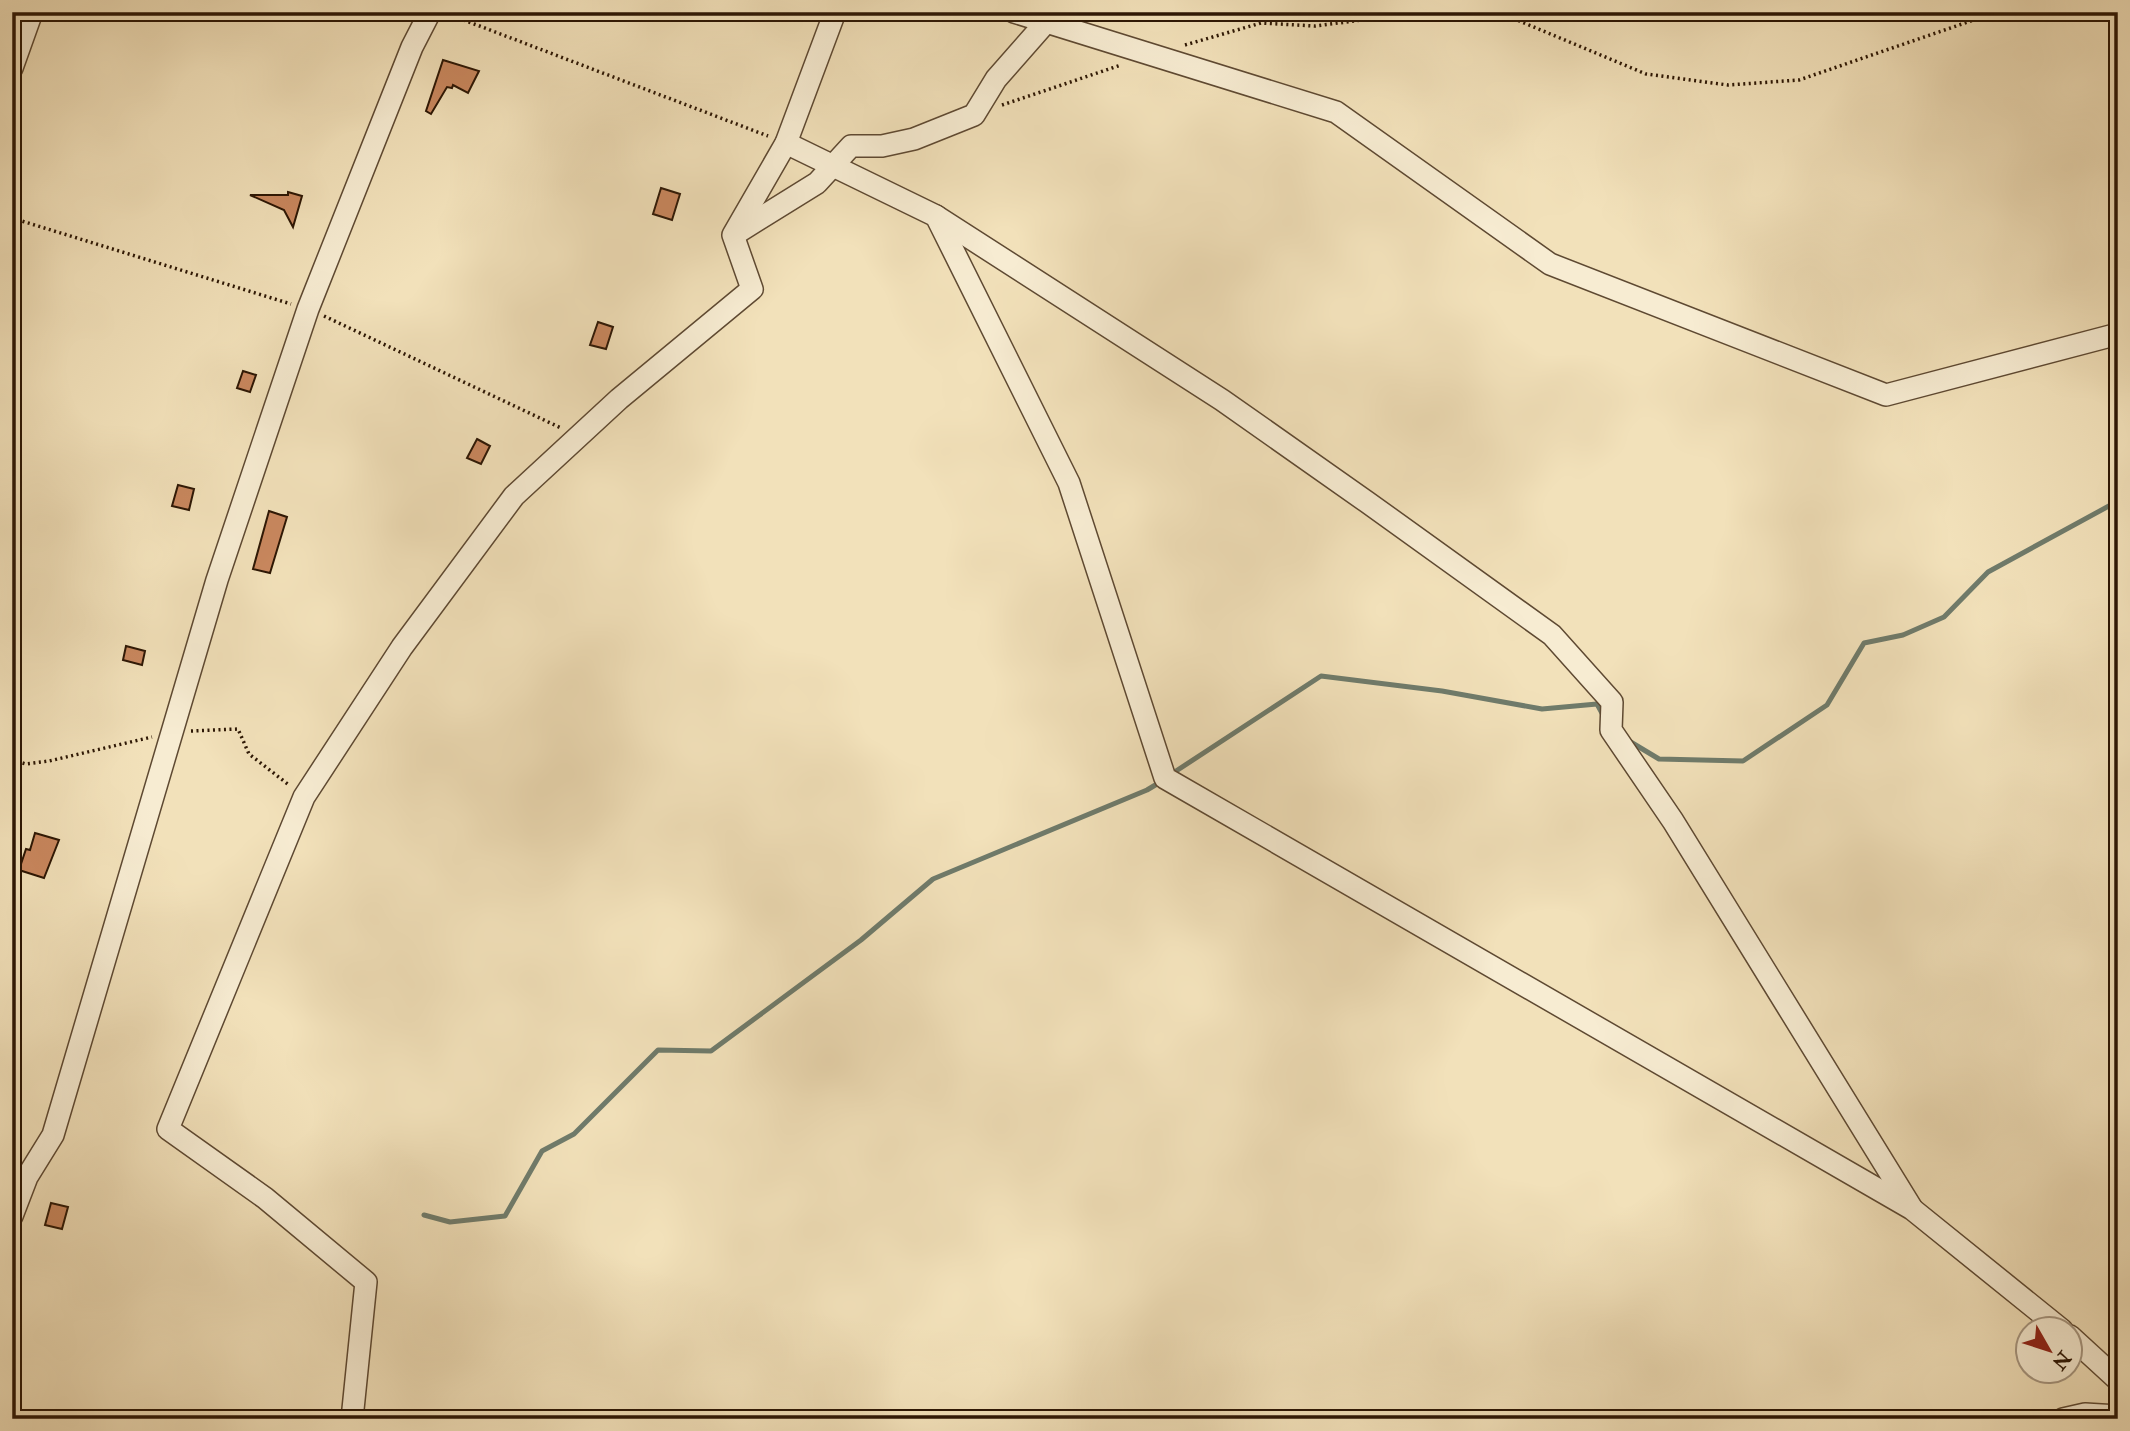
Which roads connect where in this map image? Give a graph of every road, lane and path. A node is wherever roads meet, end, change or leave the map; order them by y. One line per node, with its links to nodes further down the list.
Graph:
1 (32, 12): 9 (street)
2 (430, 12): 15 (street)
3 (443, 12): 10 (path)
4 (835, 12): 10 (street)
5 (1014, 12): 8 (street)
6 (1498, 12): 7 (path)
7 (1997, 12)
8 (1053, 17): 11 (street); 14 (street)
9 (12, 68)
10 (786, 143): 11 (street); 13 (street)
11 (833, 166): 12 (street); 13 (street)
12 (936, 216): 18 (street); 18 (street)
13 (733, 235): 17 (street)
14 (2118, 334)
15 (172, 732): 16 (path); 17 (path); 19 (street)
16 (12, 760)
17 (304, 797): 24 (street)
18 (1912, 1209): 20 (street)
19 (12, 1216)
20 (2046, 1316)
21 (2084, 1349): 22 (street)
22 (2118, 1380)
23 (2118, 1416): 25 (street)
24 (352, 1419)
25 (2063, 1419)

